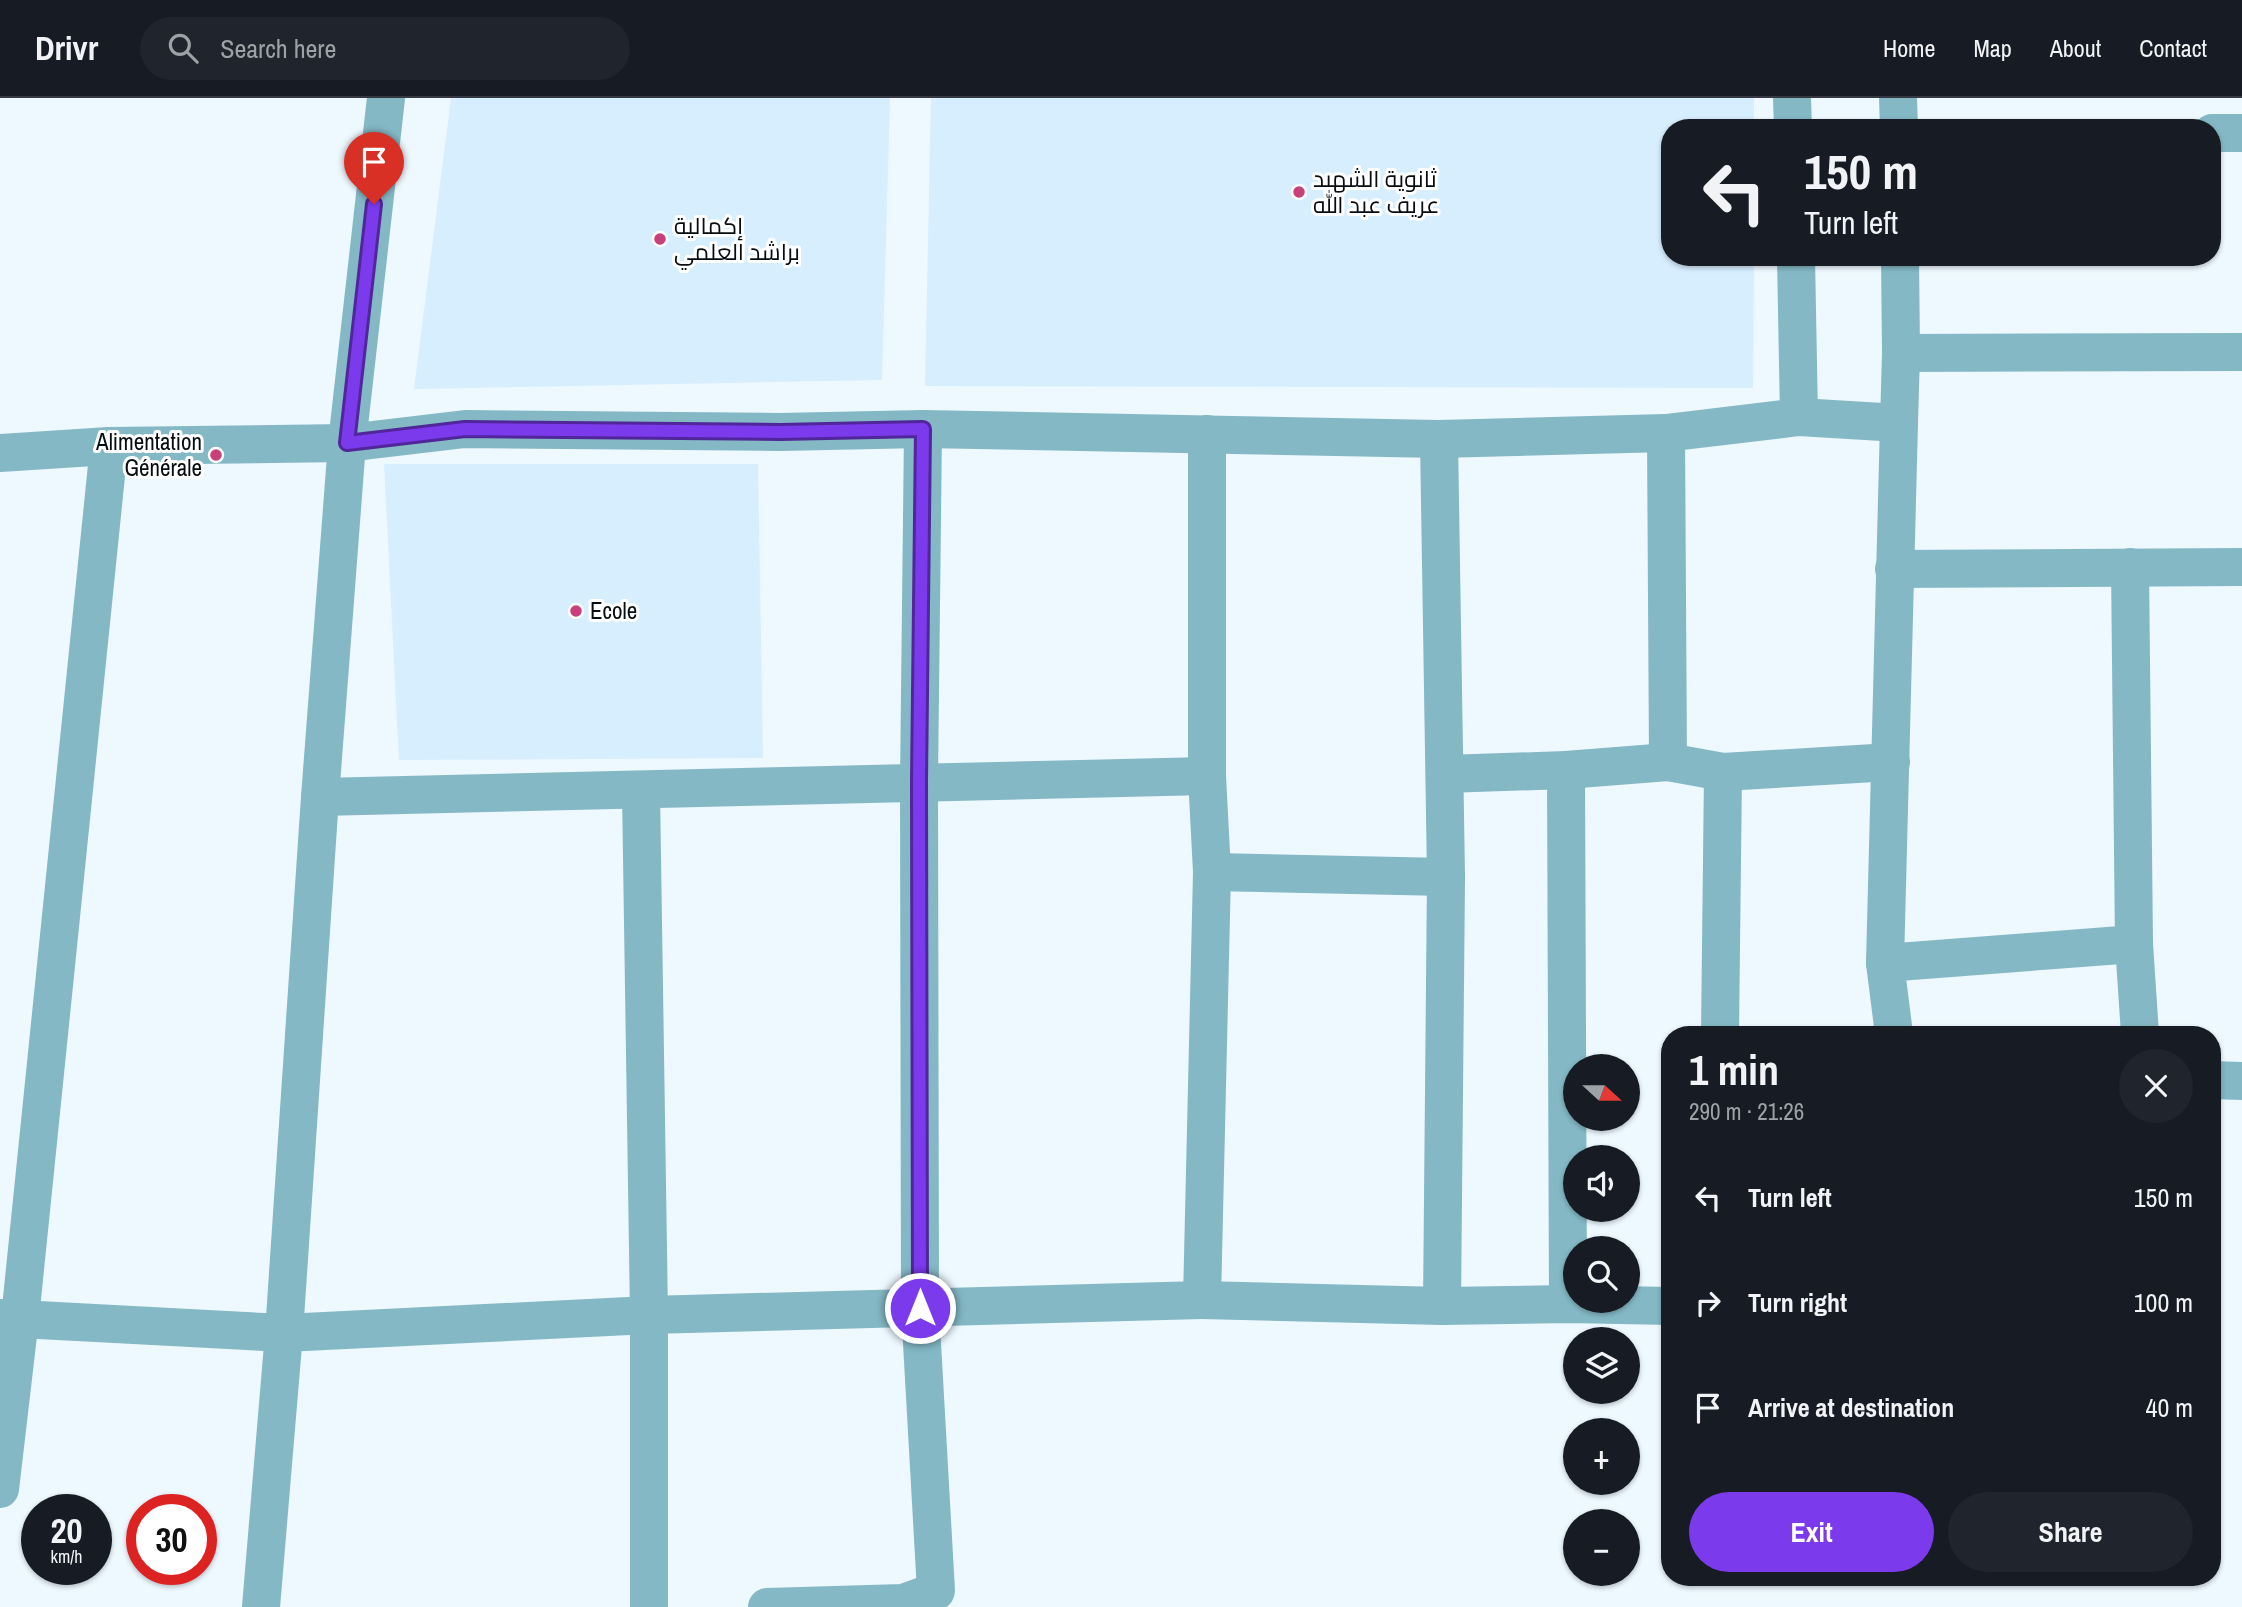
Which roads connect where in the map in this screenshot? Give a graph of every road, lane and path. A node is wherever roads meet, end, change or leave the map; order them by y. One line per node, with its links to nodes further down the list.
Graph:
1 (386, 98): 18 (street)
2 (1792, 98): 4 (street)
3 (1898, 98): 5 (street)
4 (1793, 119)
5 (1899, 119)
6 (2221, 133): 7 (street)
7 (2242, 133)
8 (1796, 266): 12 (street)
9 (1900, 266): 11 (street)
10 (2242, 352): 11 (street)
11 (1901, 353): 13 (street)
12 (1799, 417): 13 (street); 15 (street)
13 (1899, 423): 23 (street)
14 (923, 429): 16 (street); 18 (street); 30 (street)
15 (1666, 433): 17 (street); 24 (street)
16 (1207, 434): 17 (street); 29 (street)
17 (1439, 439): 28 (street)
18 (347, 443): 19 (street); 32 (street)
19 (109, 446): 20 (street); 50 (street)
20 (0, 453)
21 (2130, 567): 22 (street); 23 (street); 35 (street)
22 (2242, 567)
23 (1894, 569): 25 (street)
24 (1668, 762): 26 (street); 27 (street)
25 (1891, 762): 27 (street); 36 (street)
26 (1566, 770): 28 (street); 42 (street)
27 (1723, 772): 37 (street)
28 (1445, 774): 34 (street)
29 (1207, 776): 30 (street); 33 (street)
30 (919, 781): 31 (street); 48 (street)
31 (641, 791): 32 (street); 49 (street)
32 (320, 797): 51 (street)
33 (1212, 872): 34 (street); 43 (street)
34 (1446, 877): 46 (street)
35 (2134, 944): 36 (street); 39 (street)
36 (1885, 963): 38 (street)
37 (1720, 1026)
38 (1893, 1026)
39 (2139, 1026)
40 (2221, 1080): 41 (street)
41 (2242, 1081)
42 (1567, 1236)
43 (1202, 1300): 46 (street); 48 (street)
44 (1563, 1304): 46 (street)
45 (1640, 1305): 47 (street)
46 (1442, 1306)
47 (1661, 1306)
48 (920, 1308): 49 (street); 55 (street)
49 (649, 1315): 51 (street); 54 (street)
50 (10, 1318): 51 (street); 52 (street)
51 (284, 1333): 53 (street)
52 (0, 1489)
53 (261, 1607)
54 (649, 1607)
55 (767, 1607)

